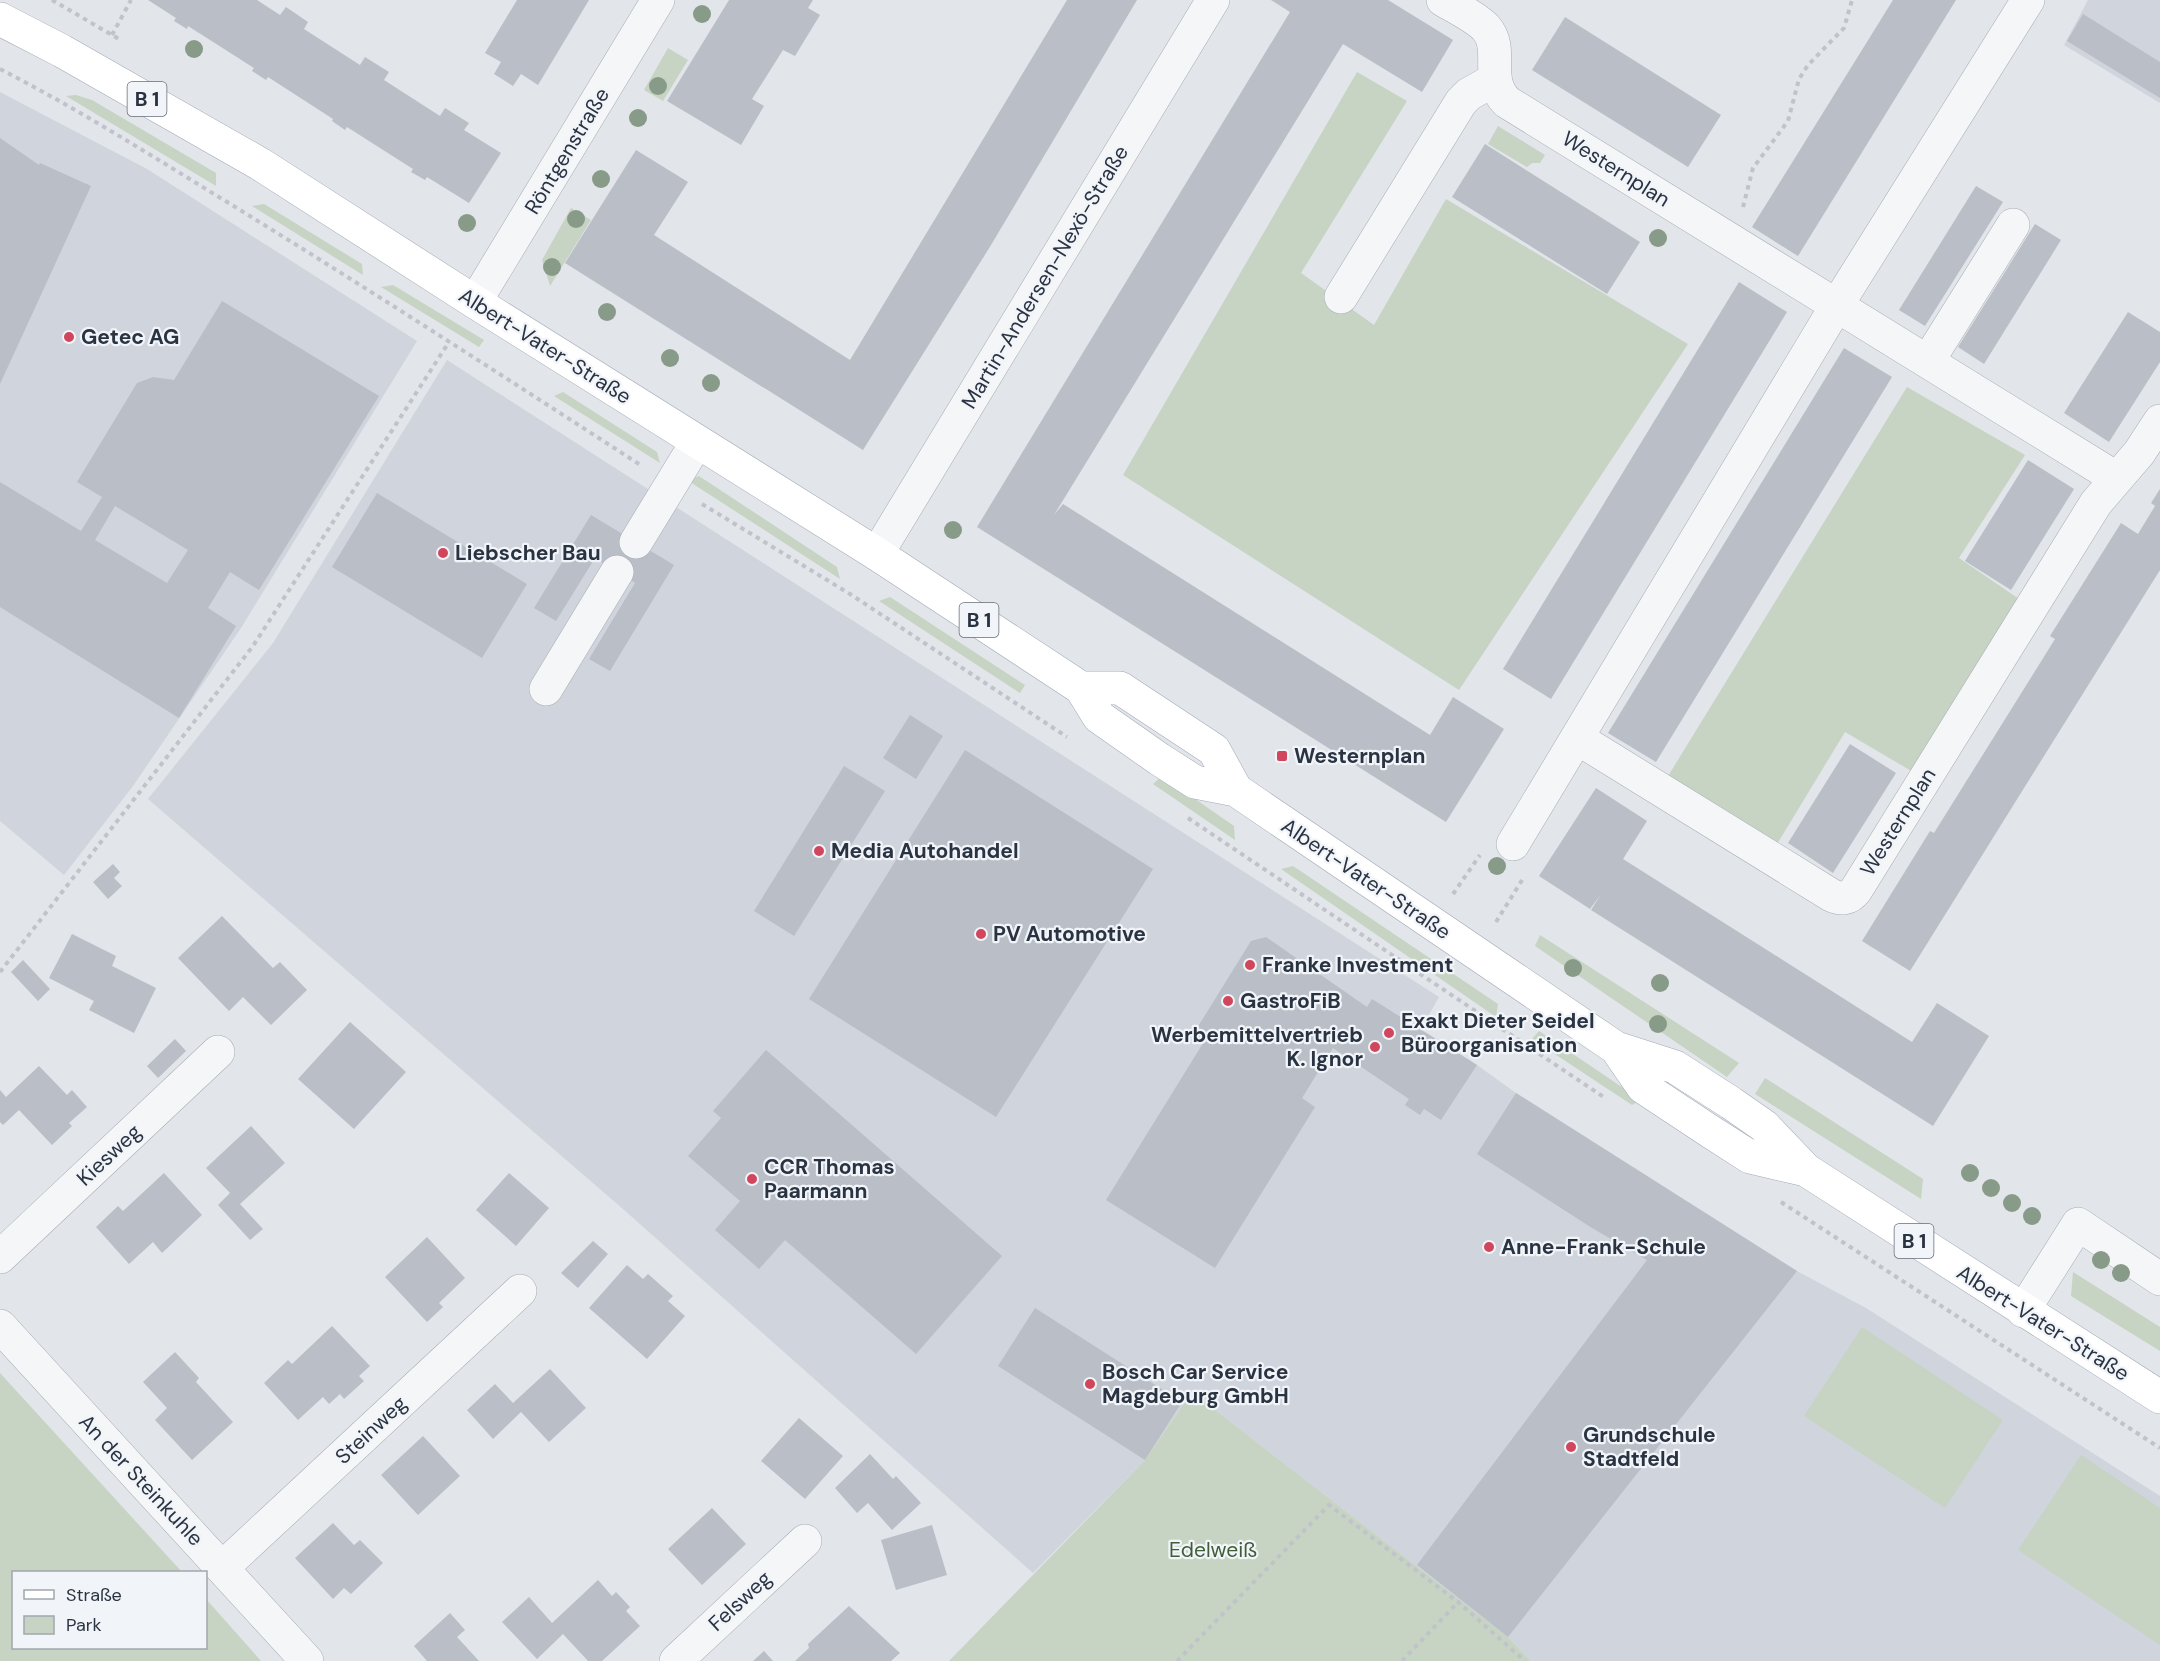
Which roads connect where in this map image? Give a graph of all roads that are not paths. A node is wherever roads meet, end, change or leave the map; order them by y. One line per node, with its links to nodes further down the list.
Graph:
1 (658, 0): 9 (street, Röntgenstraße)
2 (1213, 0): 16 (street, Martin-Andersen-Nexö-Straße)
3 (1443, 0): 6 (street)
4 (2028, 0): 10 (street)
5 (0, 19): 9 (main road, Albert-Vater-Straße / B 1)
6 (1494, 80): 8 (street); 10 (street, Westernplan)
7 (2013, 225): 11 (street)
8 (1341, 297)
9 (475, 302): 13 (main road, Albert-Vater-Straße / B 1)
10 (1837, 305): 11 (street, Westernplan); 19 (street)
11 (1928, 361): 14 (street, Westernplan)
12 (2160, 421): 14 (street, Westernplan)
13 (697, 442): 15 (street); 16 (main road, Albert-Vater-Straße / B 1)
14 (2116, 478): 19 (street, Westernplan)
15 (636, 542)
16 (877, 554): 25 (main road, Albert-Vater-Straße / B 1)
17 (618, 572): 18 (street)
18 (546, 689)
19 (1577, 738): 20 (street)
20 (1513, 844)
21 (218, 1053): 22 (street, Kiesweg)
22 (0, 1257)
23 (2160, 1280): 25 (street)
24 (520, 1291): 29 (street, Steinweg)
25 (2023, 1311): 27 (main road, Albert-Vater-Straße / B 1)
26 (0, 1326): 29 (street, An der Steinkuhle)
27 (2160, 1397)
28 (805, 1541): 31 (street, Felsweg)
29 (222, 1568): 30 (street, An der Steinkuhle)
30 (307, 1661)
31 (676, 1661)

